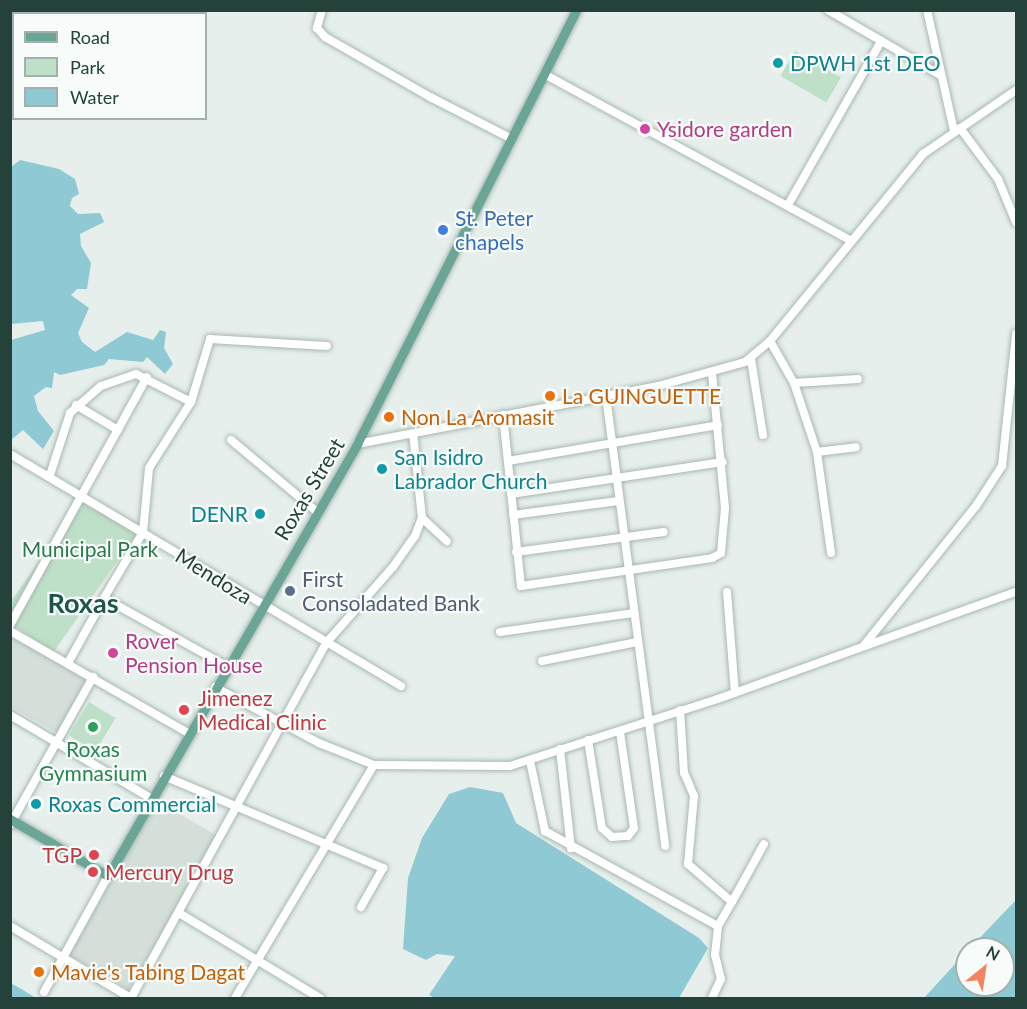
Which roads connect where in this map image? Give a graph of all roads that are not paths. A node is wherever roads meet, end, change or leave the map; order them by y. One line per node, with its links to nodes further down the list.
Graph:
1 (322, 10): 10 (street)
2 (576, 10): 6 (main road, Roxas Street)
3 (828, 10): 5 (street)
4 (927, 10): 7 (street)
5 (881, 41): 7 (street); 11 (street)
6 (544, 74): 10 (main road, Roxas Street); 11 (street)
7 (940, 75): 9 (street)
8 (1017, 90): 9 (street)
9 (957, 130): 12 (street); 13 (street)
10 (512, 139): 33 (main road, Roxas Street)
11 (788, 205): 13 (street)
12 (1017, 222)
13 (851, 240): 15 (street)
14 (1017, 334): 23 (street)
15 (770, 341): 17 (street); 21 (street)
16 (327, 346): 24 (street)
17 (751, 359): 18 (street); 31 (street)
18 (712, 374): 22 (street); 28 (street)
19 (147, 377): 24 (street); 25 (street); 29 (street)
20 (858, 379): 21 (street)
21 (794, 383): 36 (street)
22 (606, 396): 27 (street); 34 (street)
23 (1010, 401): 26 (street); 65 (street)
24 (191, 402): 48 (street)
25 (76, 405): 29 (street); 40 (street)
26 (1017, 407)
27 (503, 415): 30 (street); 38 (street)
28 (718, 425): 34 (street); 39 (street)
29 (117, 430): 42 (street)
30 (413, 433): 33 (street); 47 (street)
31 (763, 435)
32 (231, 440): 45 (street)
33 (357, 444): 45 (main road, Roxas Street)
34 (611, 445): 38 (street); 41 (street)
35 (856, 447): 36 (street)
36 (817, 452): 53 (street)
37 (10, 454): 40 (street, Mendoza)
38 (507, 460): 43 (street)
39 (723, 462): 41 (street); 54 (street)
40 (50, 475): 42 (street, Mendoza)
41 (616, 479): 43 (street); 44 (street)
42 (81, 493): 48 (street, Mendoza); 60 (street)
43 (511, 494): 46 (street)
44 (618, 501): 46 (street); 50 (street)
45 (316, 511): 58 (main road, Roxas Street)
46 (513, 515): 52 (street)
47 (422, 519): 51 (street); 63 (street)
48 (143, 532): 57 (street); 58 (street, Mendoza)
49 (664, 532): 50 (street)
50 (622, 537): 52 (street); 54 (street)
51 (447, 541)
52 (516, 552): 54 (street)
53 (831, 553)
54 (627, 573): 59 (street)
55 (727, 592): 72 (street)
56 (1017, 592): 65 (street)
57 (104, 598): 67 (street); 68 (street)
58 (261, 605): 63 (street, Mendoza); 68 (main road, Roxas Street)
59 (633, 613): 62 (street); 64 (street)
60 (10, 624)
61 (10, 632): 67 (street)
62 (500, 632)
63 (327, 642): 70 (street, Mendoza); 76 (street)
64 (638, 642): 66 (street); 75 (street)
65 (865, 644): 72 (street)
66 (542, 661)
67 (68, 663): 69 (street)
68 (226, 666): 71 (main road, Roxas Street)
69 (93, 677): 78 (street); 80 (street)
70 (401, 686)
71 (214, 687): 76 (street); 78 (main road, Roxas Street)
72 (735, 693): 73 (street)
73 (680, 710): 75 (street); 93 (street)
74 (10, 715): 80 (street)
75 (648, 723): 77 (street); 90 (street)
76 (281, 724): 83 (street); 86 (street)
77 (620, 732): 79 (street); 79 (street)
78 (188, 733): 84 (main road, Roxas Street)
79 (588, 740): 81 (street)
80 (58, 742): 85 (street); 87 (street)
81 (560, 749): 82 (street); 91 (street)
82 (530, 761): 83 (street); 91 (street)
83 (374, 765): 88 (street)
84 (164, 776): 85 (main road, Roxas Street); 86 (street)
85 (152, 799): 92 (main road, Roxas Street)
86 (238, 806): 88 (street); 95 (street)
87 (11, 821): 92 (main road)
88 (326, 844): 94 (street); 99 (street)
89 (764, 844): 93 (street)
90 (665, 846)
91 (571, 848): 97 (street)
92 (108, 876): 98 (street)
93 (732, 902): 97 (street)
94 (361, 907)
95 (179, 914): 99 (street); 101 (street)
96 (10, 926): 98 (street)
97 (718, 926): 104 (street)
98 (64, 956): 100 (street); 101 (street)
99 (258, 961): 102 (street); 103 (street)
100 (44, 992)
101 (131, 998)
102 (235, 999)
103 (320, 999)
104 (712, 999)

